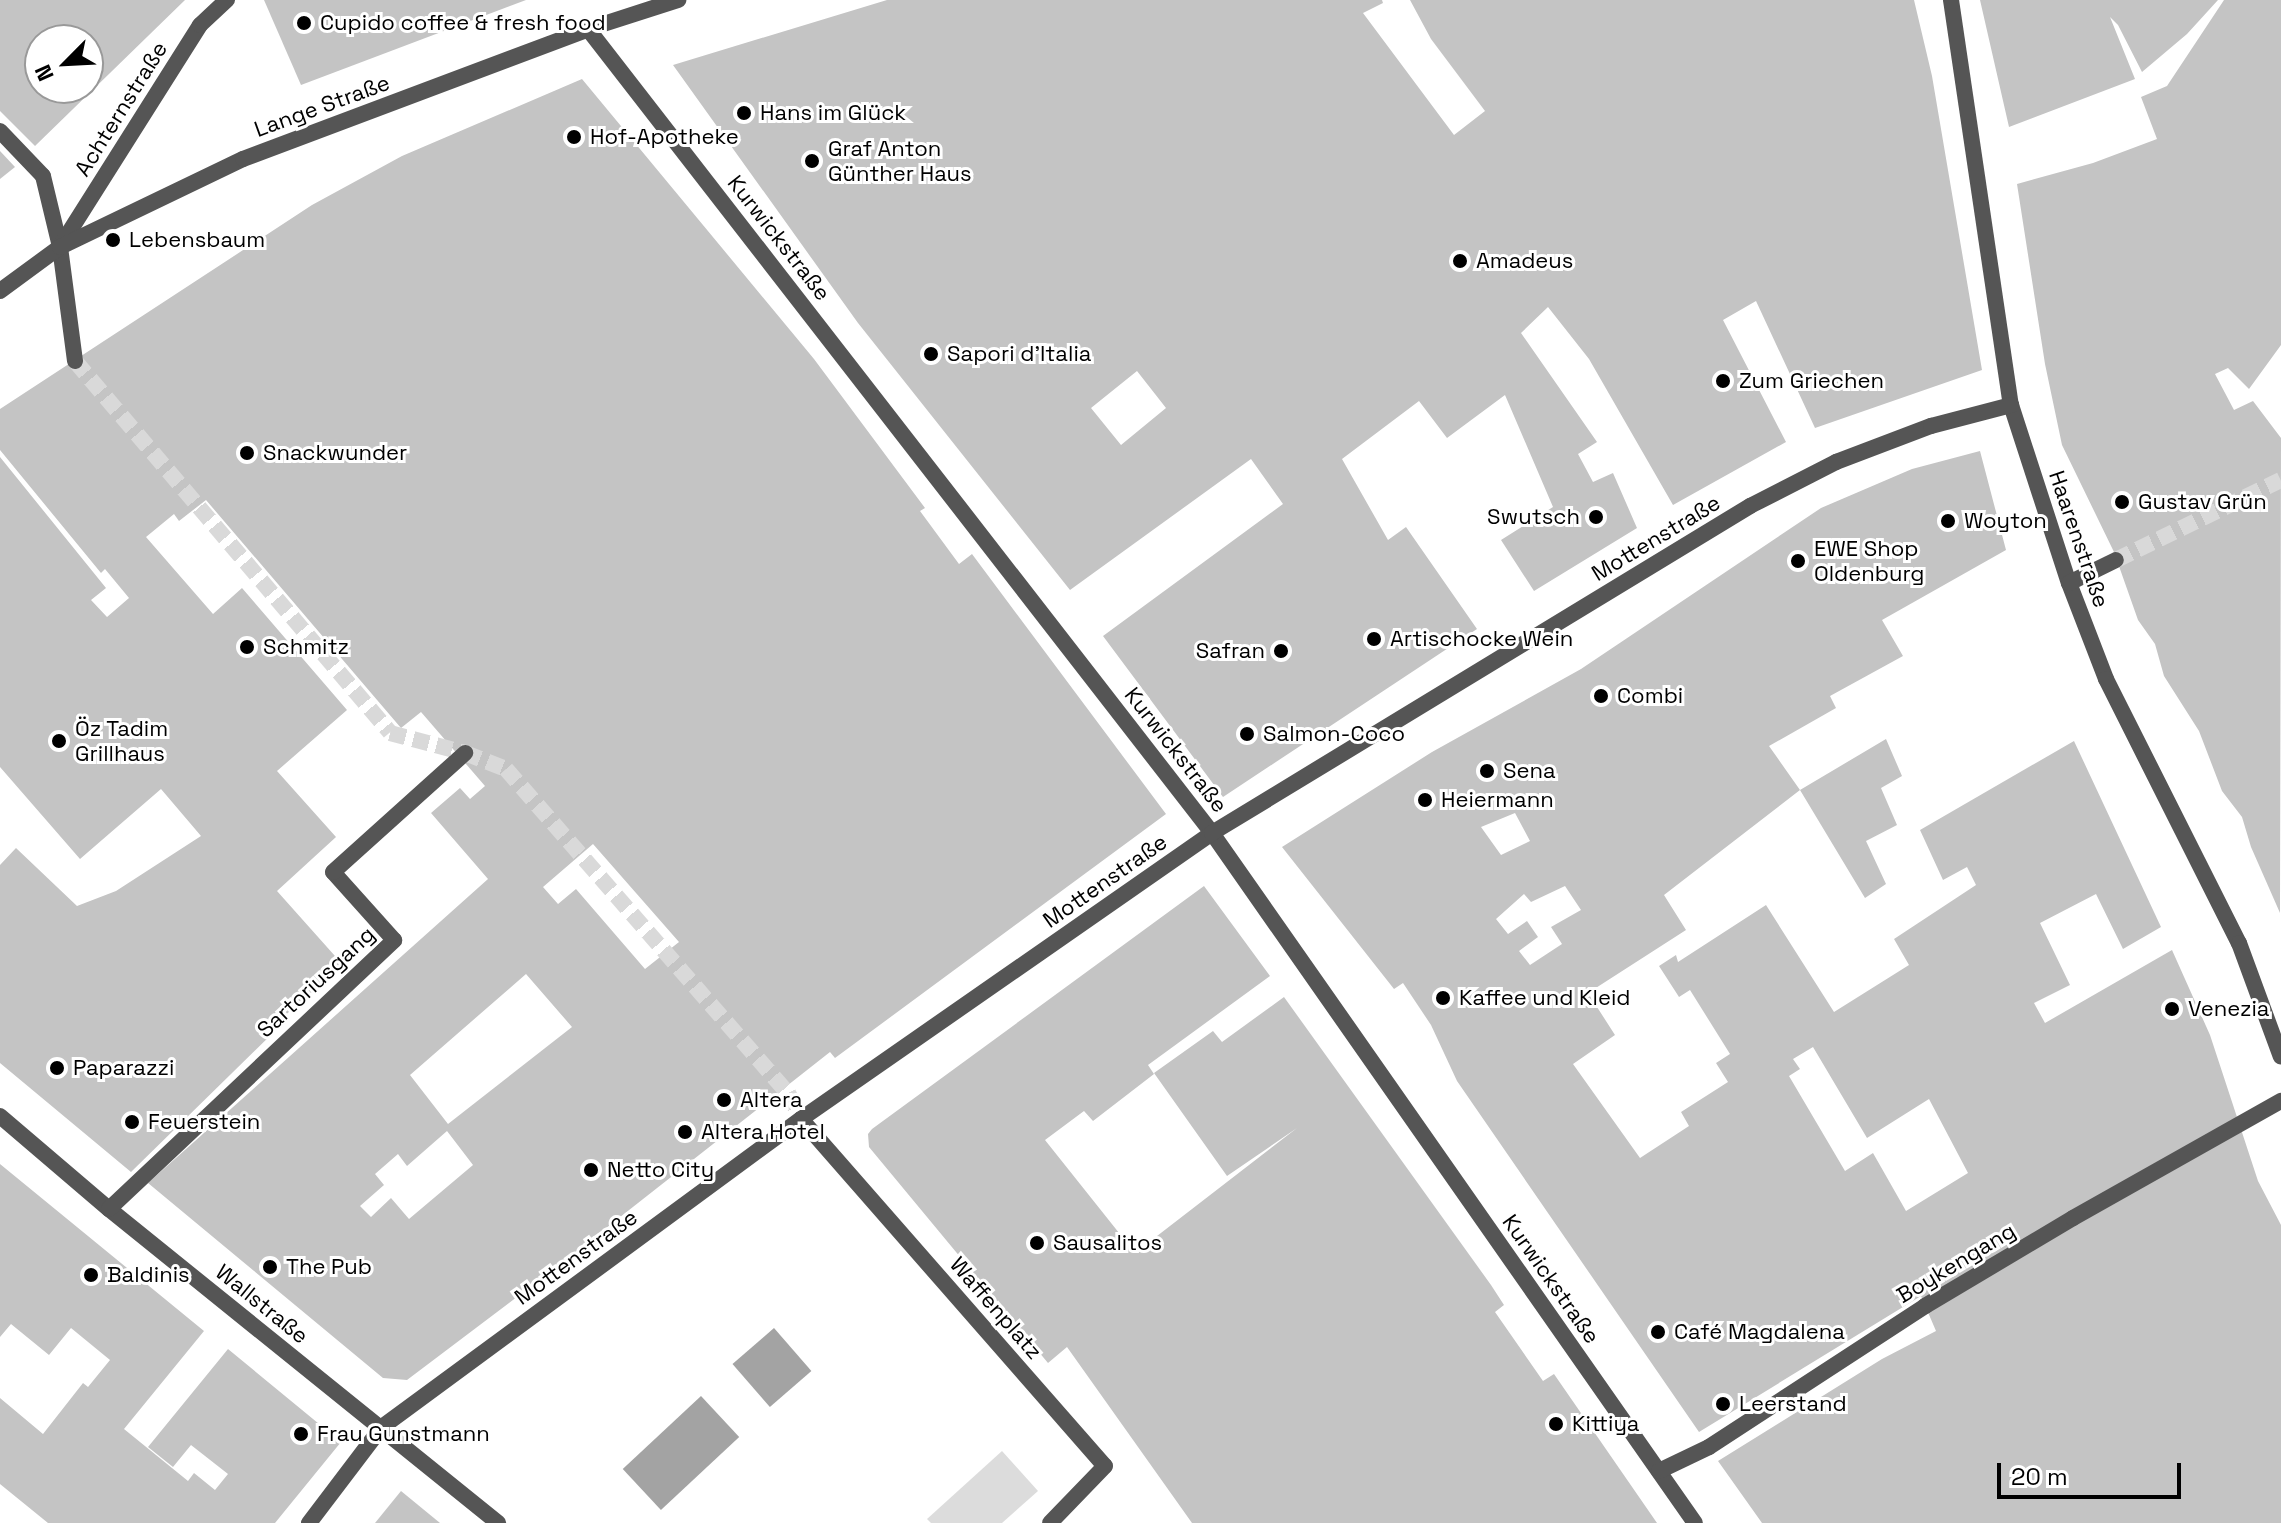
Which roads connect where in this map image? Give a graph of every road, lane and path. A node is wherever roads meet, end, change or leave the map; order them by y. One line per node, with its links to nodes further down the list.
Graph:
1 (227, 0): 6 (street, Achternstraße)
2 (678, 0): 4 (street, Lange Straße)
3 (1951, 0): 9 (street, Haarenstraße)
4 (588, 29): 6 (street, Lange Straße); 13 (street, Kurwickstraße)
5 (0, 131): 6 (street)
6 (60, 247): 7 (street, Lange Straße); 8 (street)
7 (0, 291)
8 (75, 361)
9 (2011, 405): 11 (street, Haarenstraße); 13 (street, Mottenstraße)
10 (2116, 560): 11 (street)
11 (2069, 583): 14 (street, Haarenstraße)
12 (465, 753): 18 (street, Sartoriusgang)
13 (1212, 833): 17 (street, Mottenstraße); 20 (street, Kurwickstraße)
14 (2281, 1057)
15 (2281, 1101): 20 (street, Boykengang)
16 (0, 1116): 18 (street, Wallstraße)
17 (801, 1119): 19 (street, Mottenstraße); 23 (street, Waffenplatz)
18 (109, 1209): 19 (street, Wallstraße)
19 (382, 1427): 21 (street, Mottenstraße); 22 (street, Wallstraße)
20 (1659, 1471): 24 (street, Kurwickstraße)
21 (309, 1523)
22 (498, 1523)
23 (1050, 1523)
24 (1695, 1523)

